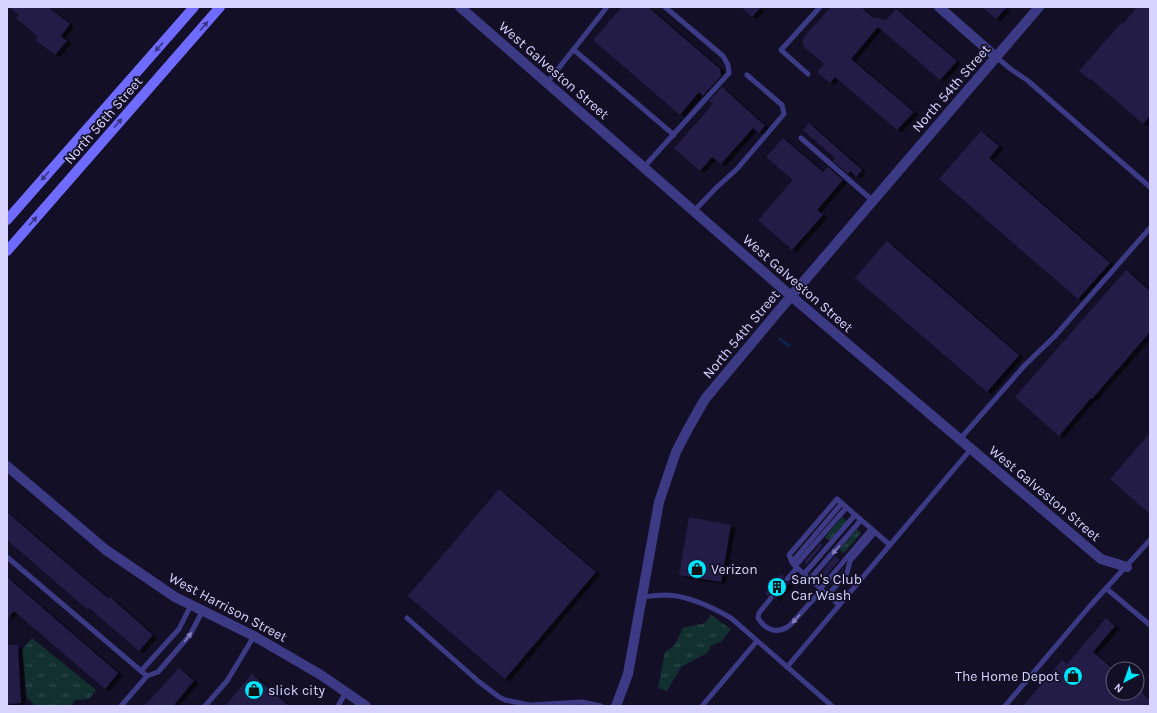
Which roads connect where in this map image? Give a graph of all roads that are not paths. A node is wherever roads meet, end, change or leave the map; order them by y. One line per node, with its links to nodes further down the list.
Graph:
1 (194, 7): 20 (main road, North 56th Street, one-way to 20)
2 (220, 7): 22 (main road, North 56th Street, one-way to 2)
3 (460, 7): 13 (street, West Galveston Street)
4 (607, 7): 9 (lane)
5 (665, 7): 14 (lane)
6 (820, 7): 11 (lane)
7 (939, 7): 10 (street)
8 (1039, 7): 10 (street, North 54th Street)
9 (574, 50): 13 (lane); 14 (lane)
10 (996, 57): 17 (lane); 18 (street, North 54th Street)
11 (808, 74)
12 (747, 75): 19 (lane)
13 (547, 83): 16 (street, West Galveston Street)
14 (674, 135): 16 (lane)
15 (801, 138): 18 (lane)
16 (644, 168): 19 (street, West Galveston Street)
17 (1150, 187)
18 (873, 201): 23 (street, North 54th Street)
19 (694, 211): 23 (street, West Galveston Street)
20 (7, 220)
21 (1150, 228): 24 (lane)
22 (7, 251)
23 (791, 296): 24 (street, West Galveston Street); 42 (street, North 54th Street)
24 (960, 439): 25 (street, West Galveston Street)
25 (971, 449): 32 (lane); 35 (street, West Galveston Street)
26 (7, 466): 45 (street, West Harrison Street)
27 (846, 508): 28 (lane); 34 (lane); 34 (lane)
28 (855, 515): 29 (lane); 36 (lane)
29 (861, 520): 30 (lane); 38 (lane, one-way to 38)
30 (873, 530): 32 (lane); 39 (lane); 41 (lane)
31 (1150, 540): 35 (lane)
32 (890, 545): 44 (lane)
33 (7, 557): 52 (lane)
34 (795, 565): 36 (lane); 37 (lane)
35 (1126, 567): 40 (lane)
36 (804, 574): 38 (lane)
37 (787, 579)
38 (810, 579): 39 (lane)
39 (822, 589): 41 (lane); 43 (lane, one-way to 43)
40 (1107, 589): 48 (lane); 63 (lane)
41 (828, 595): 44 (lane)
42 (642, 597): 50 (lane); 60 (street, North 54th Street)
43 (771, 598)
44 (839, 604): 51 (lane)
45 (191, 605): 46 (street, West Harrison Street); 52 (lane)
46 (203, 610): 49 (street, West Harrison Street); 53 (lane, one-way to 46)
47 (407, 618): 59 (lane)
48 (1150, 626)
49 (254, 636): 54 (street, West Harrison Street); 56 (lane)
50 (757, 641): 51 (lane); 61 (lane)
51 (787, 667): 62 (lane)
52 (141, 671): 53 (lane)
53 (147, 676): 55 (lane)
54 (346, 692): 57 (lane); 58 (street, West Harrison Street)
55 (121, 706)
56 (205, 706)
57 (338, 706)
58 (366, 706)
59 (601, 706)
60 (616, 706)
61 (702, 706)
62 (832, 706)
63 (1005, 706)

